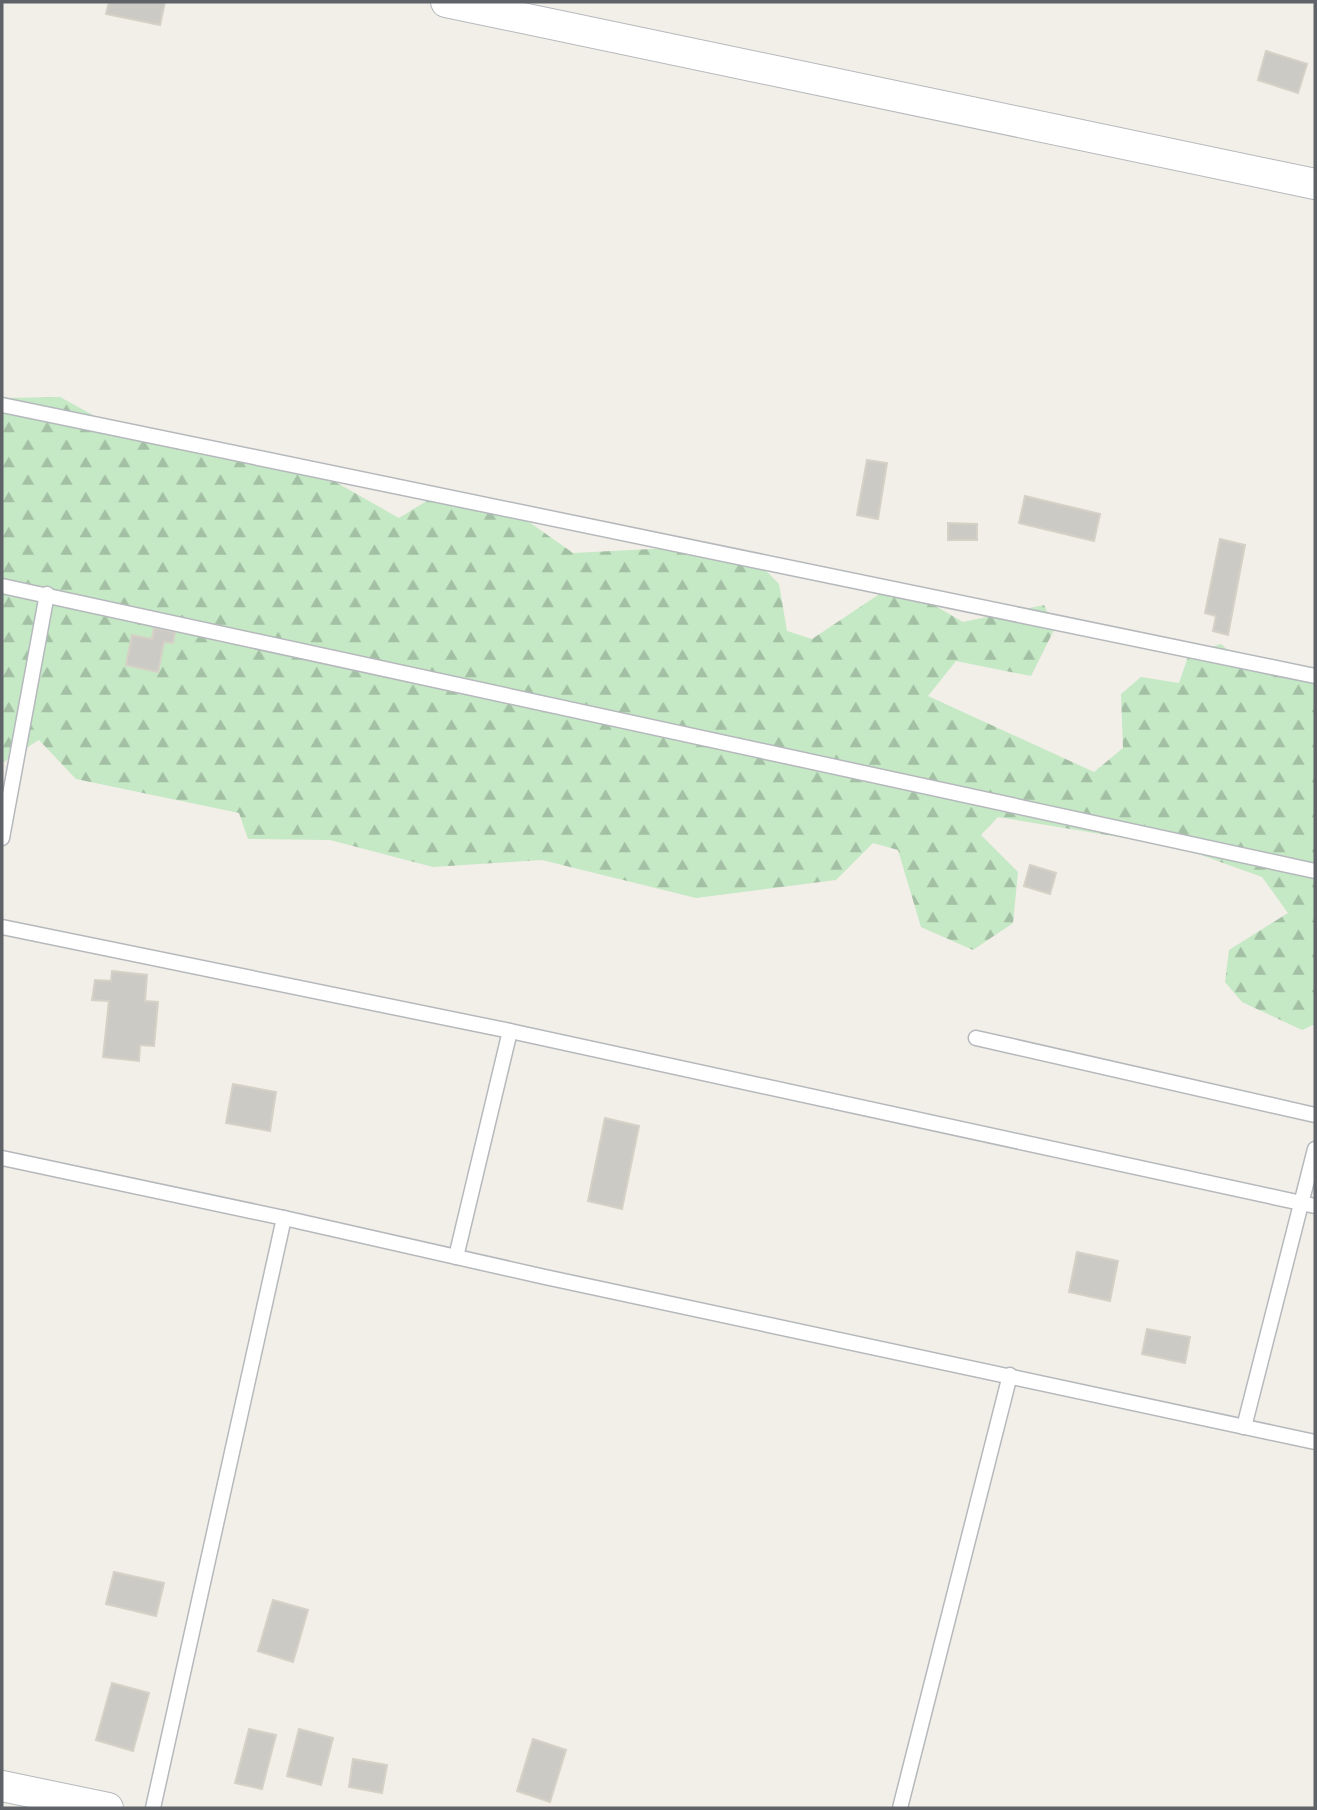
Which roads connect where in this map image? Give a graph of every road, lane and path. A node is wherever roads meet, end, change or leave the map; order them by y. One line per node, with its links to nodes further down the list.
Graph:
1 (446, 2): 2 (street)
2 (1315, 184)
3 (2, 405): 6 (lane)
4 (2, 586): 5 (lane)
5 (47, 594): 7 (lane); 8 (lane)
6 (1315, 676)
7 (2, 838)
8 (1315, 871)
9 (2, 927): 10 (lane)
10 (510, 1031): 15 (lane); 17 (lane)
11 (976, 1038): 12 (lane)
12 (1315, 1115)
13 (1315, 1149): 15 (lane)
14 (2, 1158): 16 (lane)
15 (1308, 1204): 19 (lane)
16 (284, 1218): 17 (lane); 23 (lane)
17 (456, 1257): 18 (lane)
18 (1010, 1375): 19 (lane); 24 (lane)
19 (1244, 1427): 20 (lane)
20 (1315, 1442)
21 (2, 1786): 22 (street)
22 (108, 1808)
23 (153, 1808)
24 (900, 1808)

